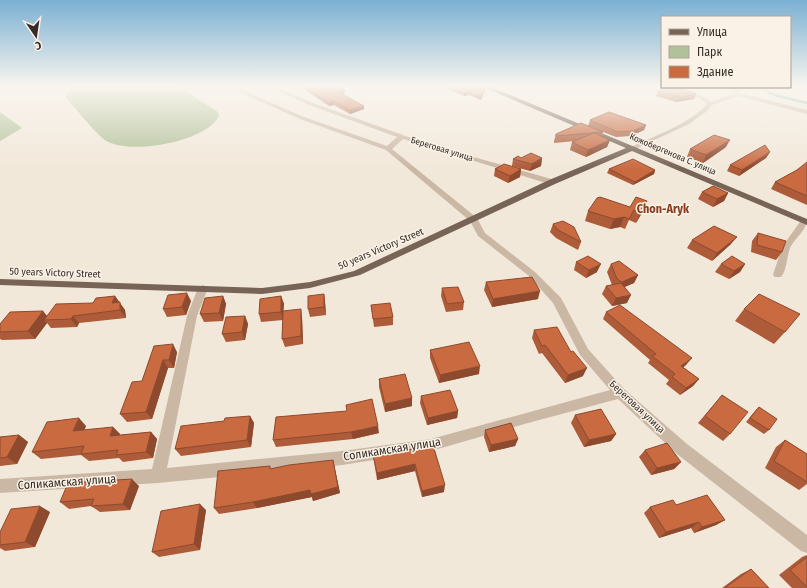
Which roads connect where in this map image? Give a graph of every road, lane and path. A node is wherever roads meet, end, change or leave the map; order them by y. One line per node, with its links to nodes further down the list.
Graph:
1 (296, 114): 7 (street, Береговая улица)
2 (343, 114): 5 (street, Береговая улица)
3 (552, 114): 6 (main road, Кожобергенова С. улица)
4 (699, 114): 6 (street)
5 (402, 136): 7 (street, Береговая улица); 8 (street, Береговая улица)
6 (633, 148): 8 (main road, 50 years Victory Street); 10 (main road, Кожобергенова С. улица)
7 (388, 149): 9 (street, Береговая улица)
8 (552, 182): 9 (main road, 50 years Victory Street)
9 (474, 220): 13 (main road, 50 years Victory Street); 14 (street, Береговая улица)
10 (806, 222): 11 (street)
11 (778, 275)
12 (0, 282): 13 (main road, 50 years Victory Street)
13 (203, 288): 15 (street)
14 (620, 394): 15 (street, Соликамская улица); 17 (street, Береговая улица)
15 (158, 476): 16 (street, Соликамская улица)
16 (0, 486)
17 (807, 545)

